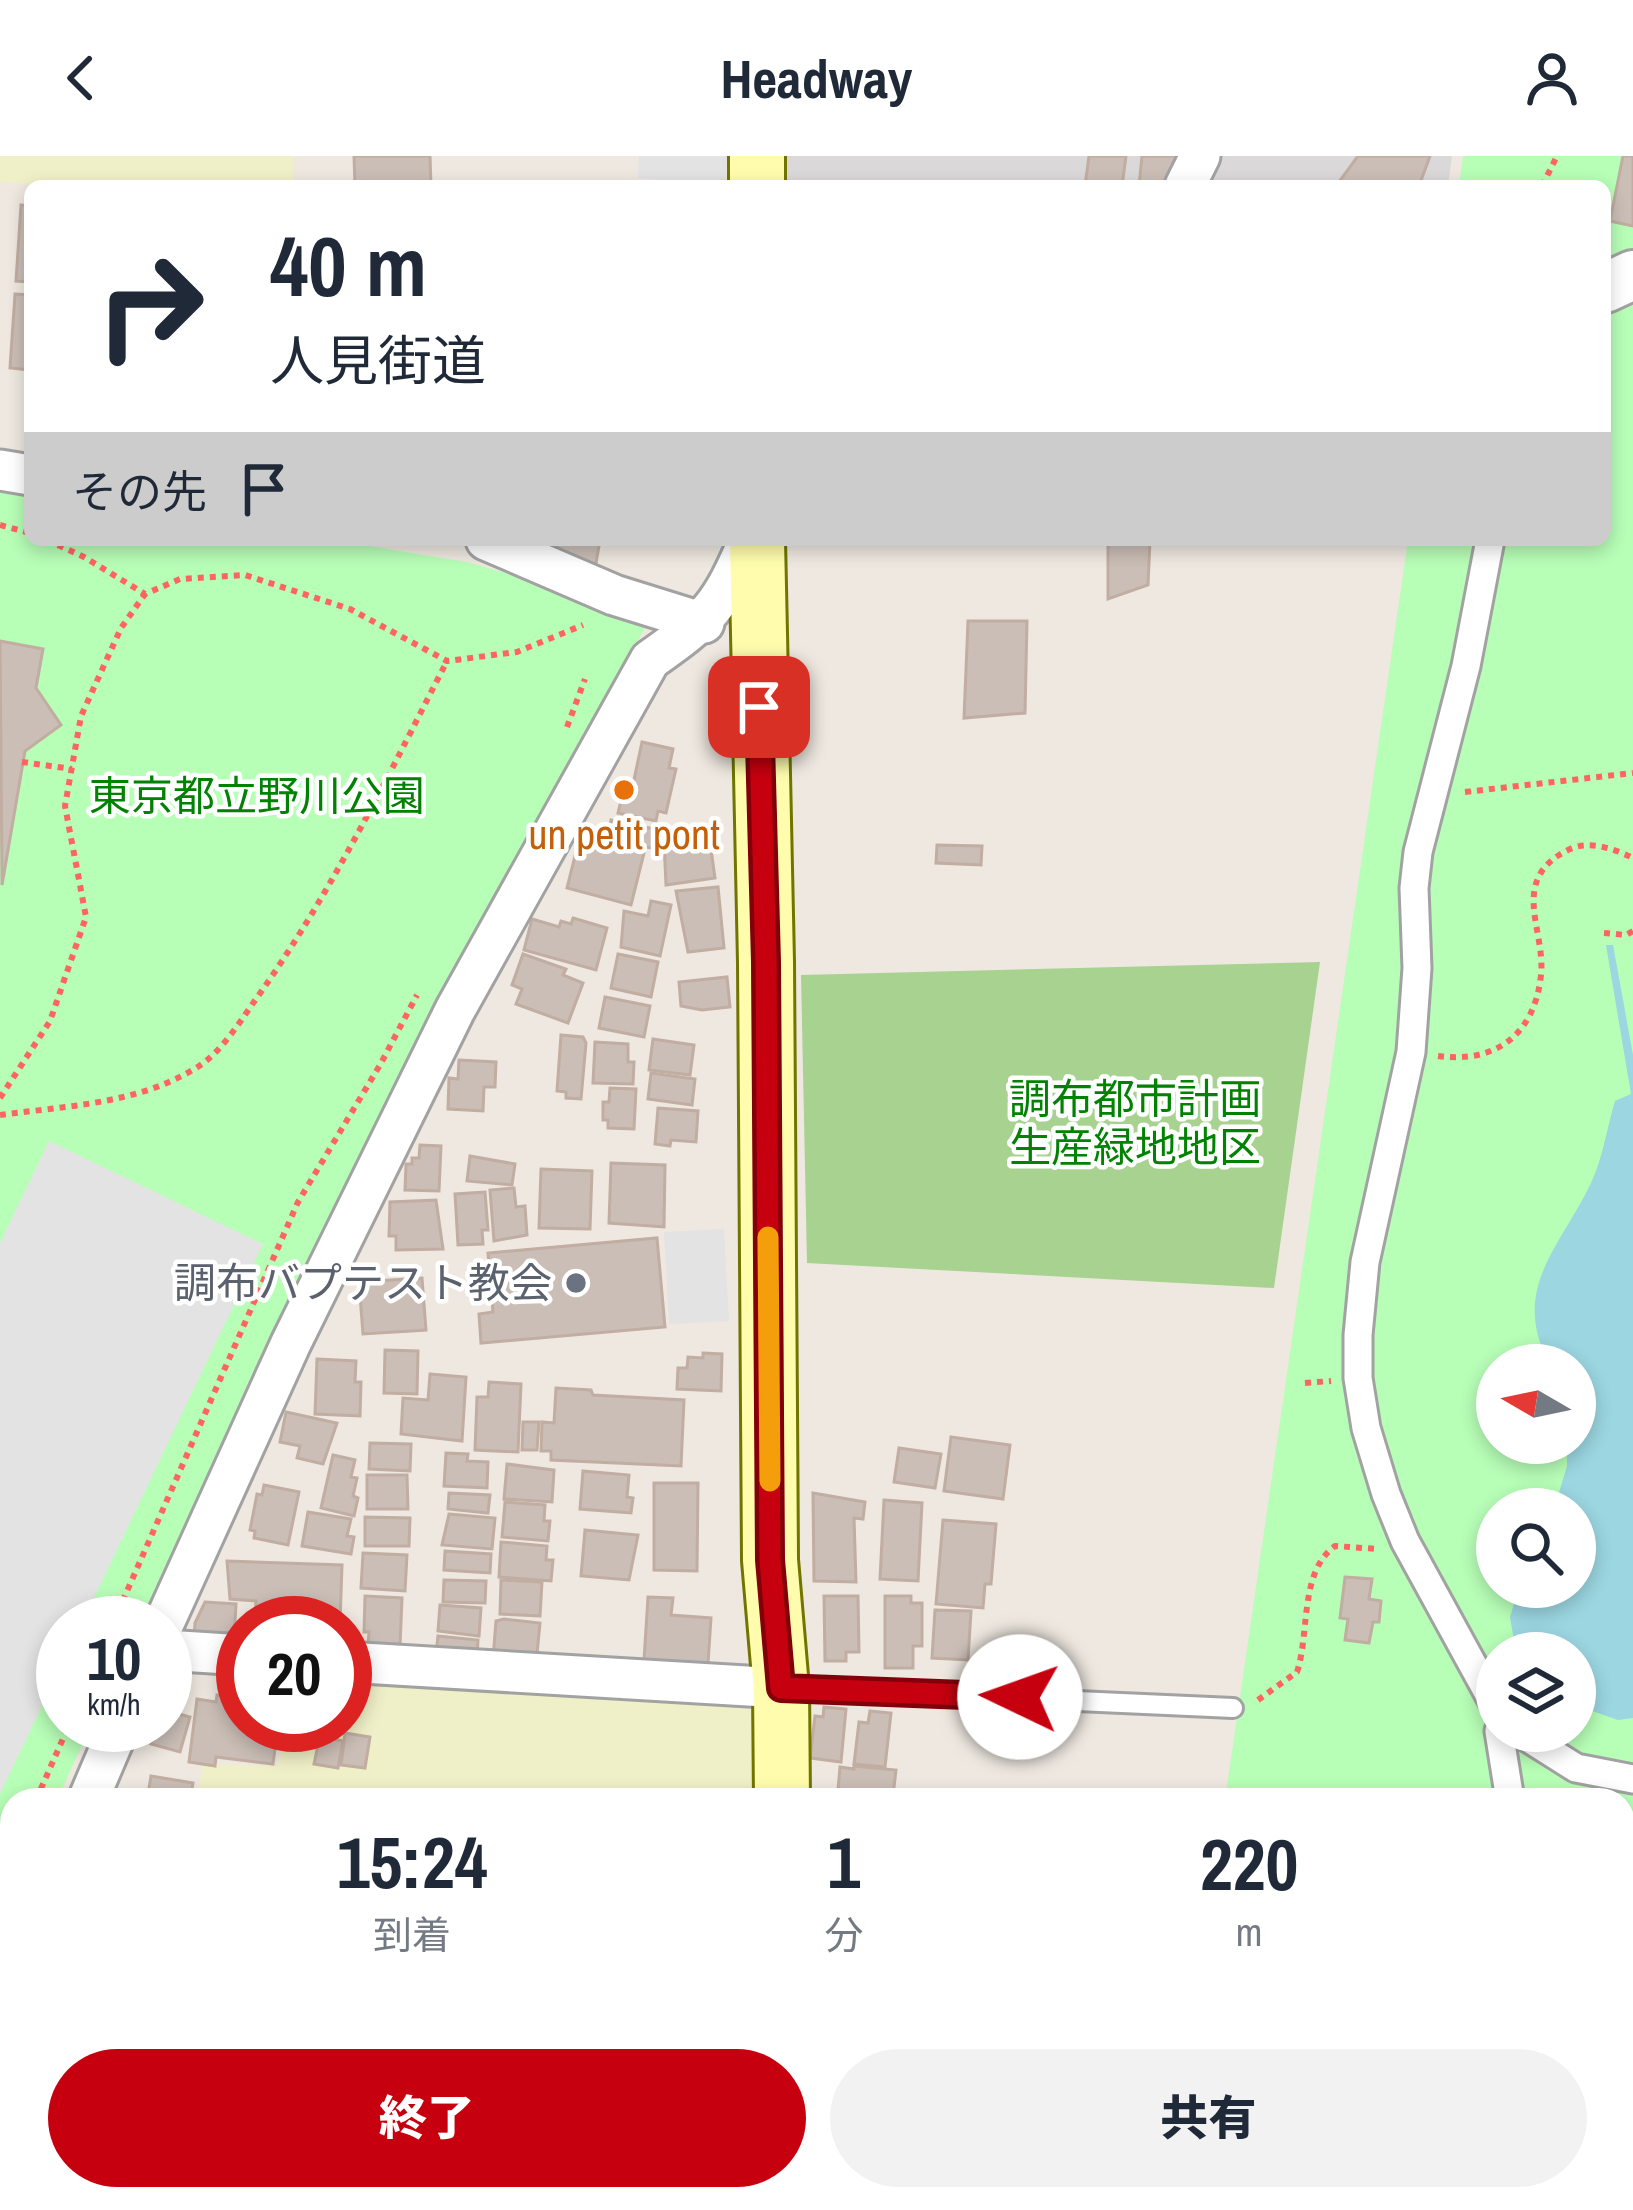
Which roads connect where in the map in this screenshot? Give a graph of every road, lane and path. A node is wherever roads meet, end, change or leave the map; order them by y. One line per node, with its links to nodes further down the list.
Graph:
1 (59, 546): 6 (path)
2 (500, 546): 7 (street)
3 (750, 546): 7 (street)
4 (753, 546): 24 (main road)
5 (1489, 546): 13 (street)
6 (145, 593): 9 (path); 11 (path)
7 (704, 623): 21 (street)
8 (598, 624): 9 (path)
9 (447, 662): 19 (path)
10 (22, 762): 11 (path)
11 (72, 770): 18 (path)
12 (1633, 773): 13 (path)
13 (1431, 796): 17 (street)
14 (1633, 858): 17 (path)
15 (1633, 932): 16 (path)
16 (1604, 933)
17 (1411, 1052): 20 (street)
18 (0, 1098)
19 (0, 1115)
20 (1405, 1541): 23 (street); 25 (path)
21 (176, 1596)
22 (372, 1664): 24 (street)
23 (1476, 1676)
24 (781, 1688): 25 (lane); 33 (main road)
25 (1233, 1708)
26 (57, 1752): 31 (path)
27 (108, 1752): 32 (street)
28 (1503, 1752): 34 (street)
29 (1550, 1752): 30 (street)
30 (1632, 1779)
31 (41, 1788)
32 (93, 1788)
33 (782, 1788)
34 (1508, 1788)

